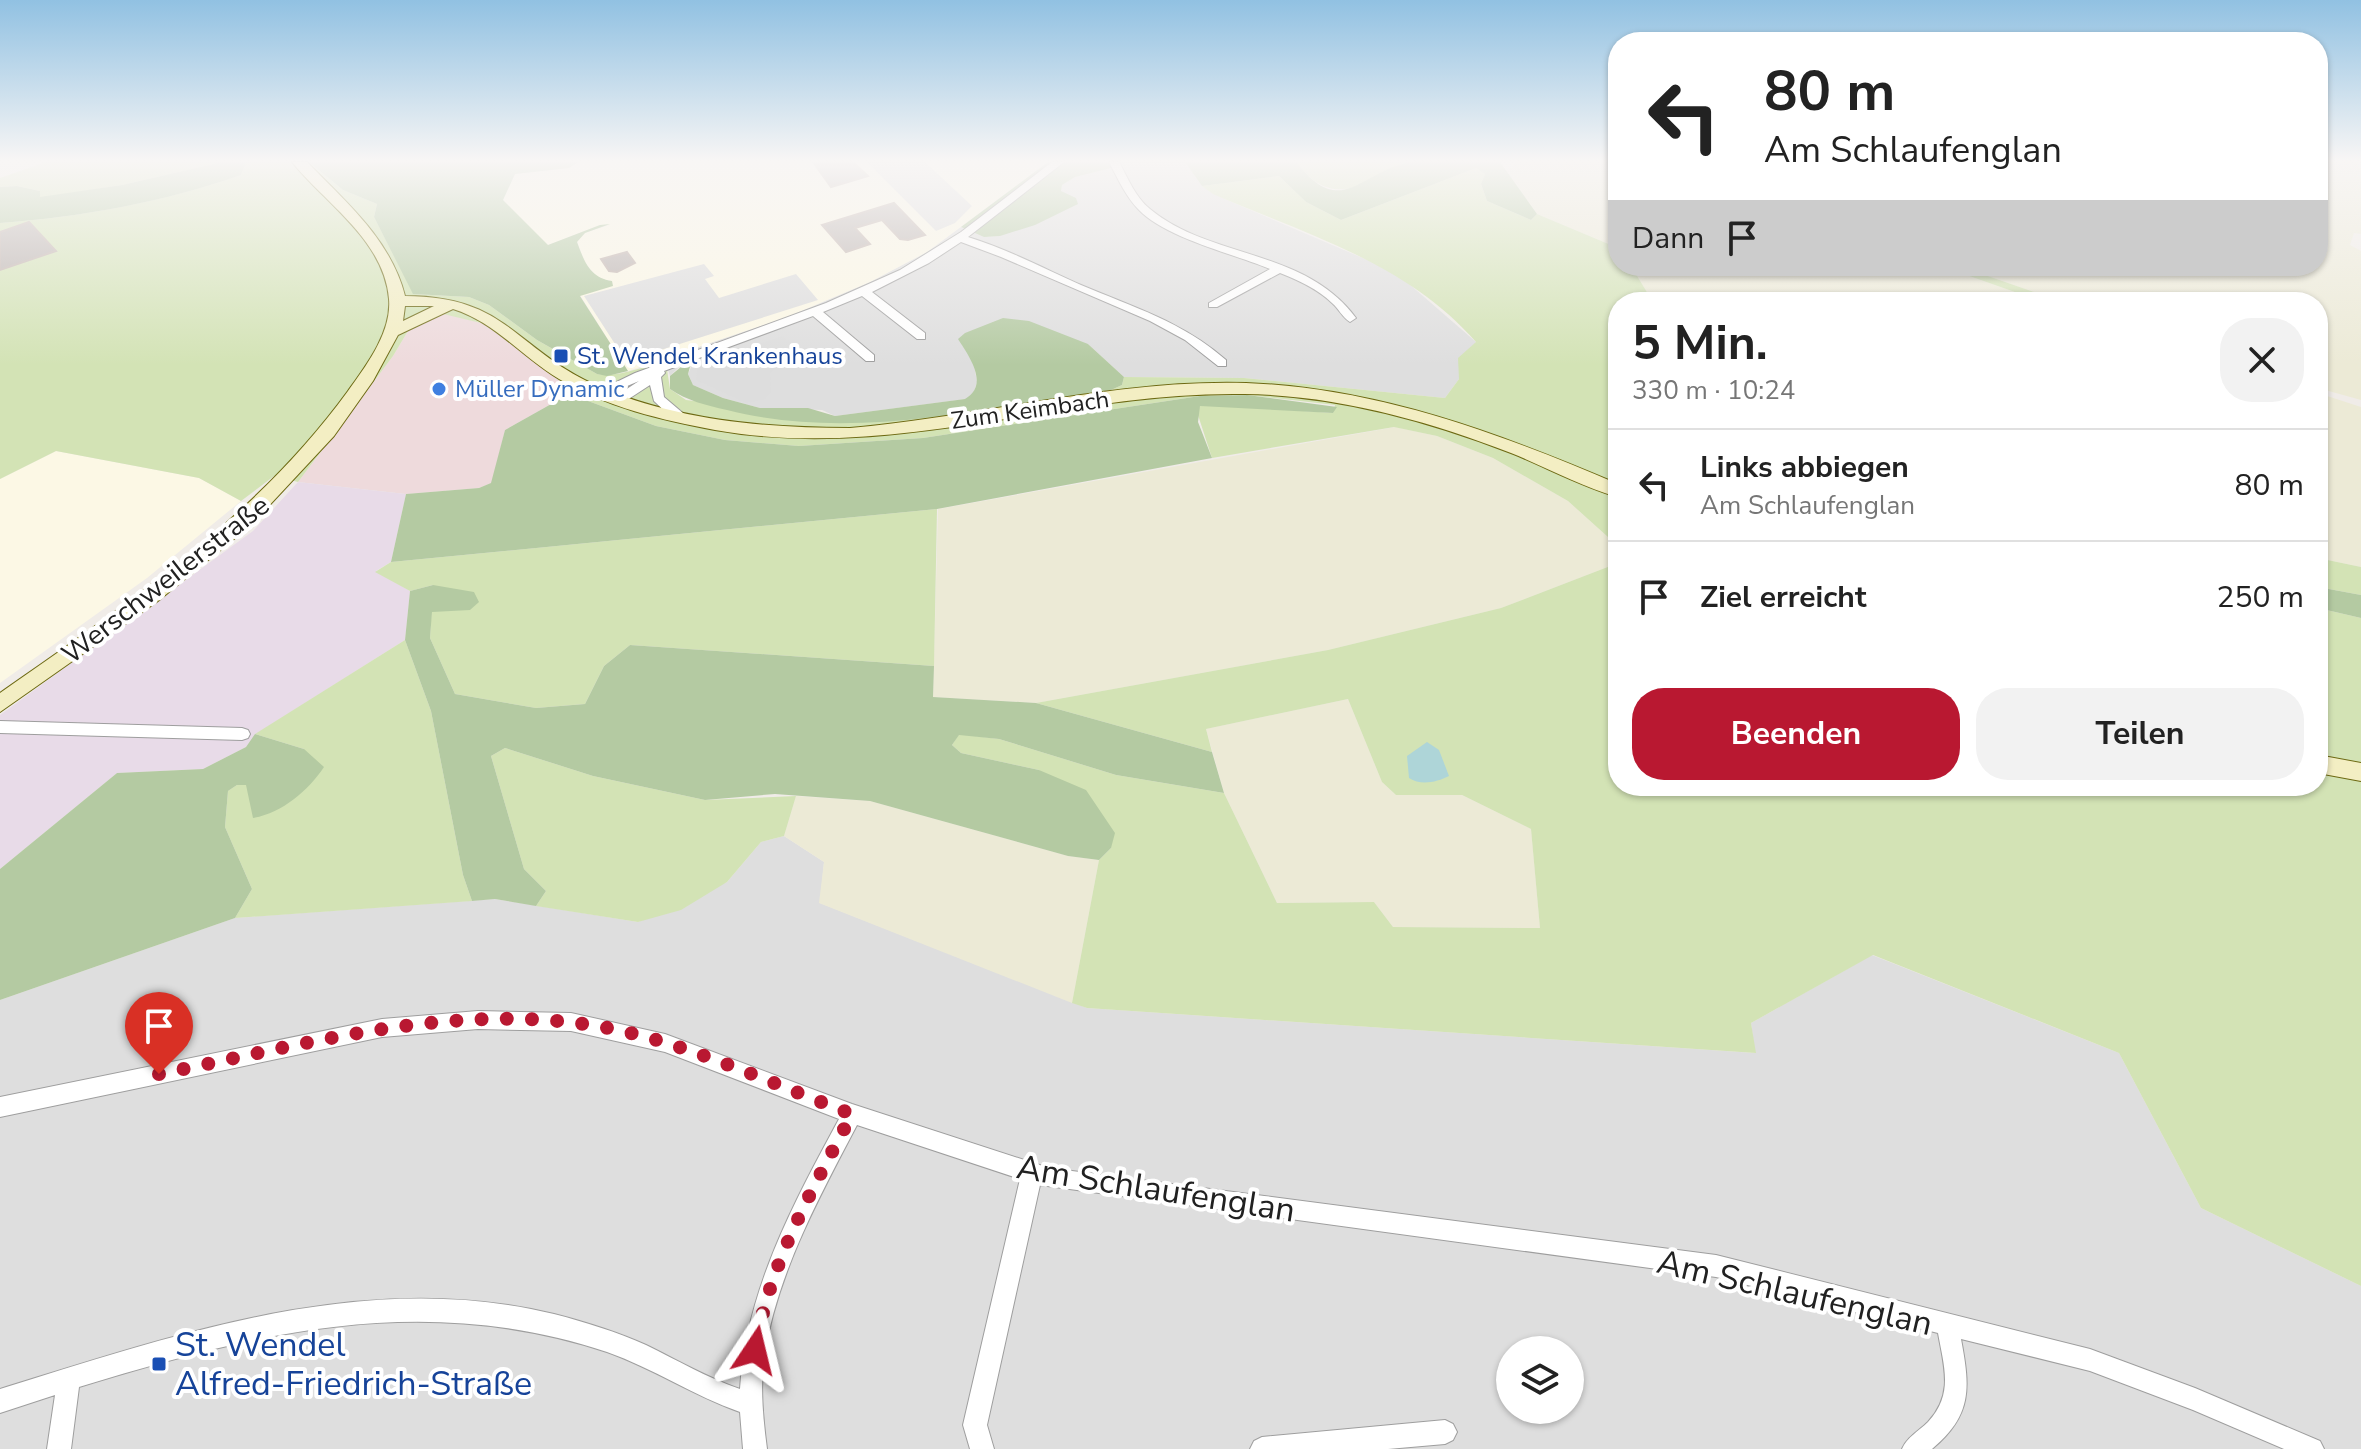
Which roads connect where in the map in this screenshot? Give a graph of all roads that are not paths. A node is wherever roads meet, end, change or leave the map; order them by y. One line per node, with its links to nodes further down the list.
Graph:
1 (360, 230): 8 (street, Werschweilerstraße)
2 (970, 230): 4 (street)
3 (1180, 230): 5 (street)
4 (959, 238): 6 (street); 16 (street)
5 (1280, 268): 7 (street); 11 (street)
6 (863, 291): 10 (street); 13 (street)
7 (1213, 305)
8 (396, 306): 9 (street, Zum Keimbach); 12 (street, Werschweilerstraße)
9 (446, 307): 12 (street); 18 (street, Zum Keimbach)
10 (814, 311): 14 (street); 15 (street)
11 (1350, 318)
12 (390, 333): 22 (street, Werschweilerstraße)
13 (921, 336)
14 (870, 358)
15 (666, 363): 17 (street); 18 (street)
16 (1222, 363)
17 (655, 377): 19 (street); 20 (street)
18 (602, 392): 19 (street, Zum Keimbach)
19 (620, 399): 20 (street, Zum Keimbach)
20 (679, 417): 21 (street, Zum Keimbach)
21 (1608, 487)
22 (0, 704)
23 (0, 727): 24 (street)
24 (242, 734)
25 (2328, 766): 26 (street)
26 (2361, 772)
27 (0, 1107): 28 (street, Am Schlaufenglan)
28 (852, 1114): 29 (street, Am Schlaufenglan); 33 (street)
29 (1032, 1173): 30 (street, Am Schlaufenglan); 37 (street)
30 (1948, 1326): 39 (street); 40 (street, Am Schlaufenglan)
31 (69, 1379): 32 (street); 33 (street); 35 (street)
32 (0, 1401)
33 (748, 1404): 36 (street)
34 (1445, 1432): 38 (street)
35 (59, 1449)
36 (755, 1449)
37 (982, 1449)
38 (1262, 1449)
39 (1914, 1449)
40 (2312, 1449)

